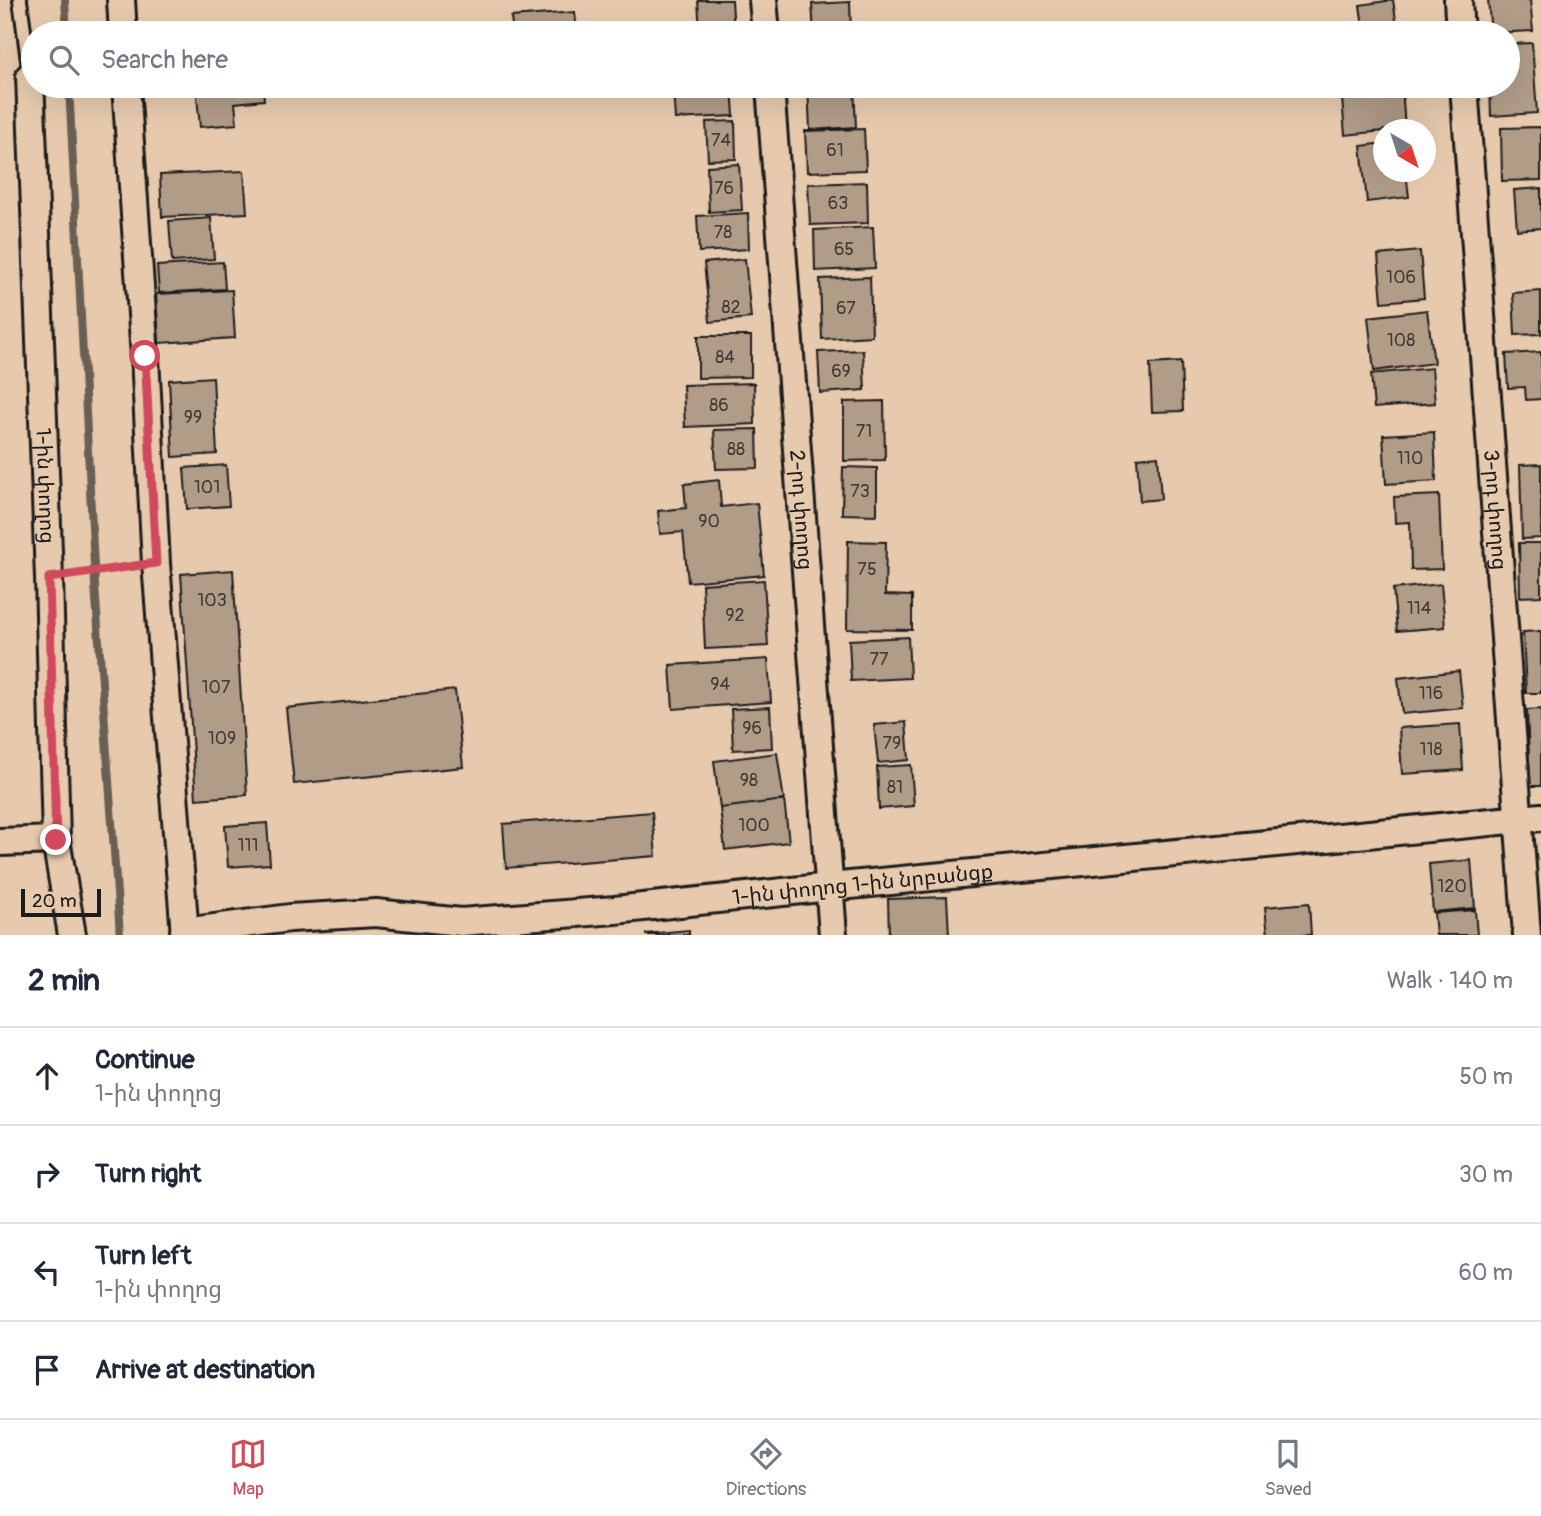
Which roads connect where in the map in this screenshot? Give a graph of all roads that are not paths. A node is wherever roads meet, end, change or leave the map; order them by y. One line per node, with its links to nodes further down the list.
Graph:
1 (20, 0): 5 (lane)
2 (121, 0): 6 (street)
3 (763, 0): 7 (street)
4 (1458, 0): 8 (street)
5 (23, 21)
6 (122, 21)
7 (765, 21)
8 (1459, 21)
9 (33, 98): 14 (street, 1-ին փողոց)
10 (126, 98): 17 (street)
11 (771, 98): 16 (street, 2-րդ փողոց)
12 (1465, 98): 13 (street, 3-րդ փողոց)
13 (1530, 817): 16 (street, 1-ին փողոց 1-ին նրբանցք); 20 (street, 3-րդ փողոց)
14 (56, 840): 15 (street); 18 (street, 1-ին փողոց)
15 (0, 842)
16 (830, 887): 17 (street, 1-ին փողոց 1-ին նրբանցք); 19 (street, 2-րդ փողոց)
17 (184, 934)
18 (72, 935)
19 (833, 935)
20 (1527, 935)

